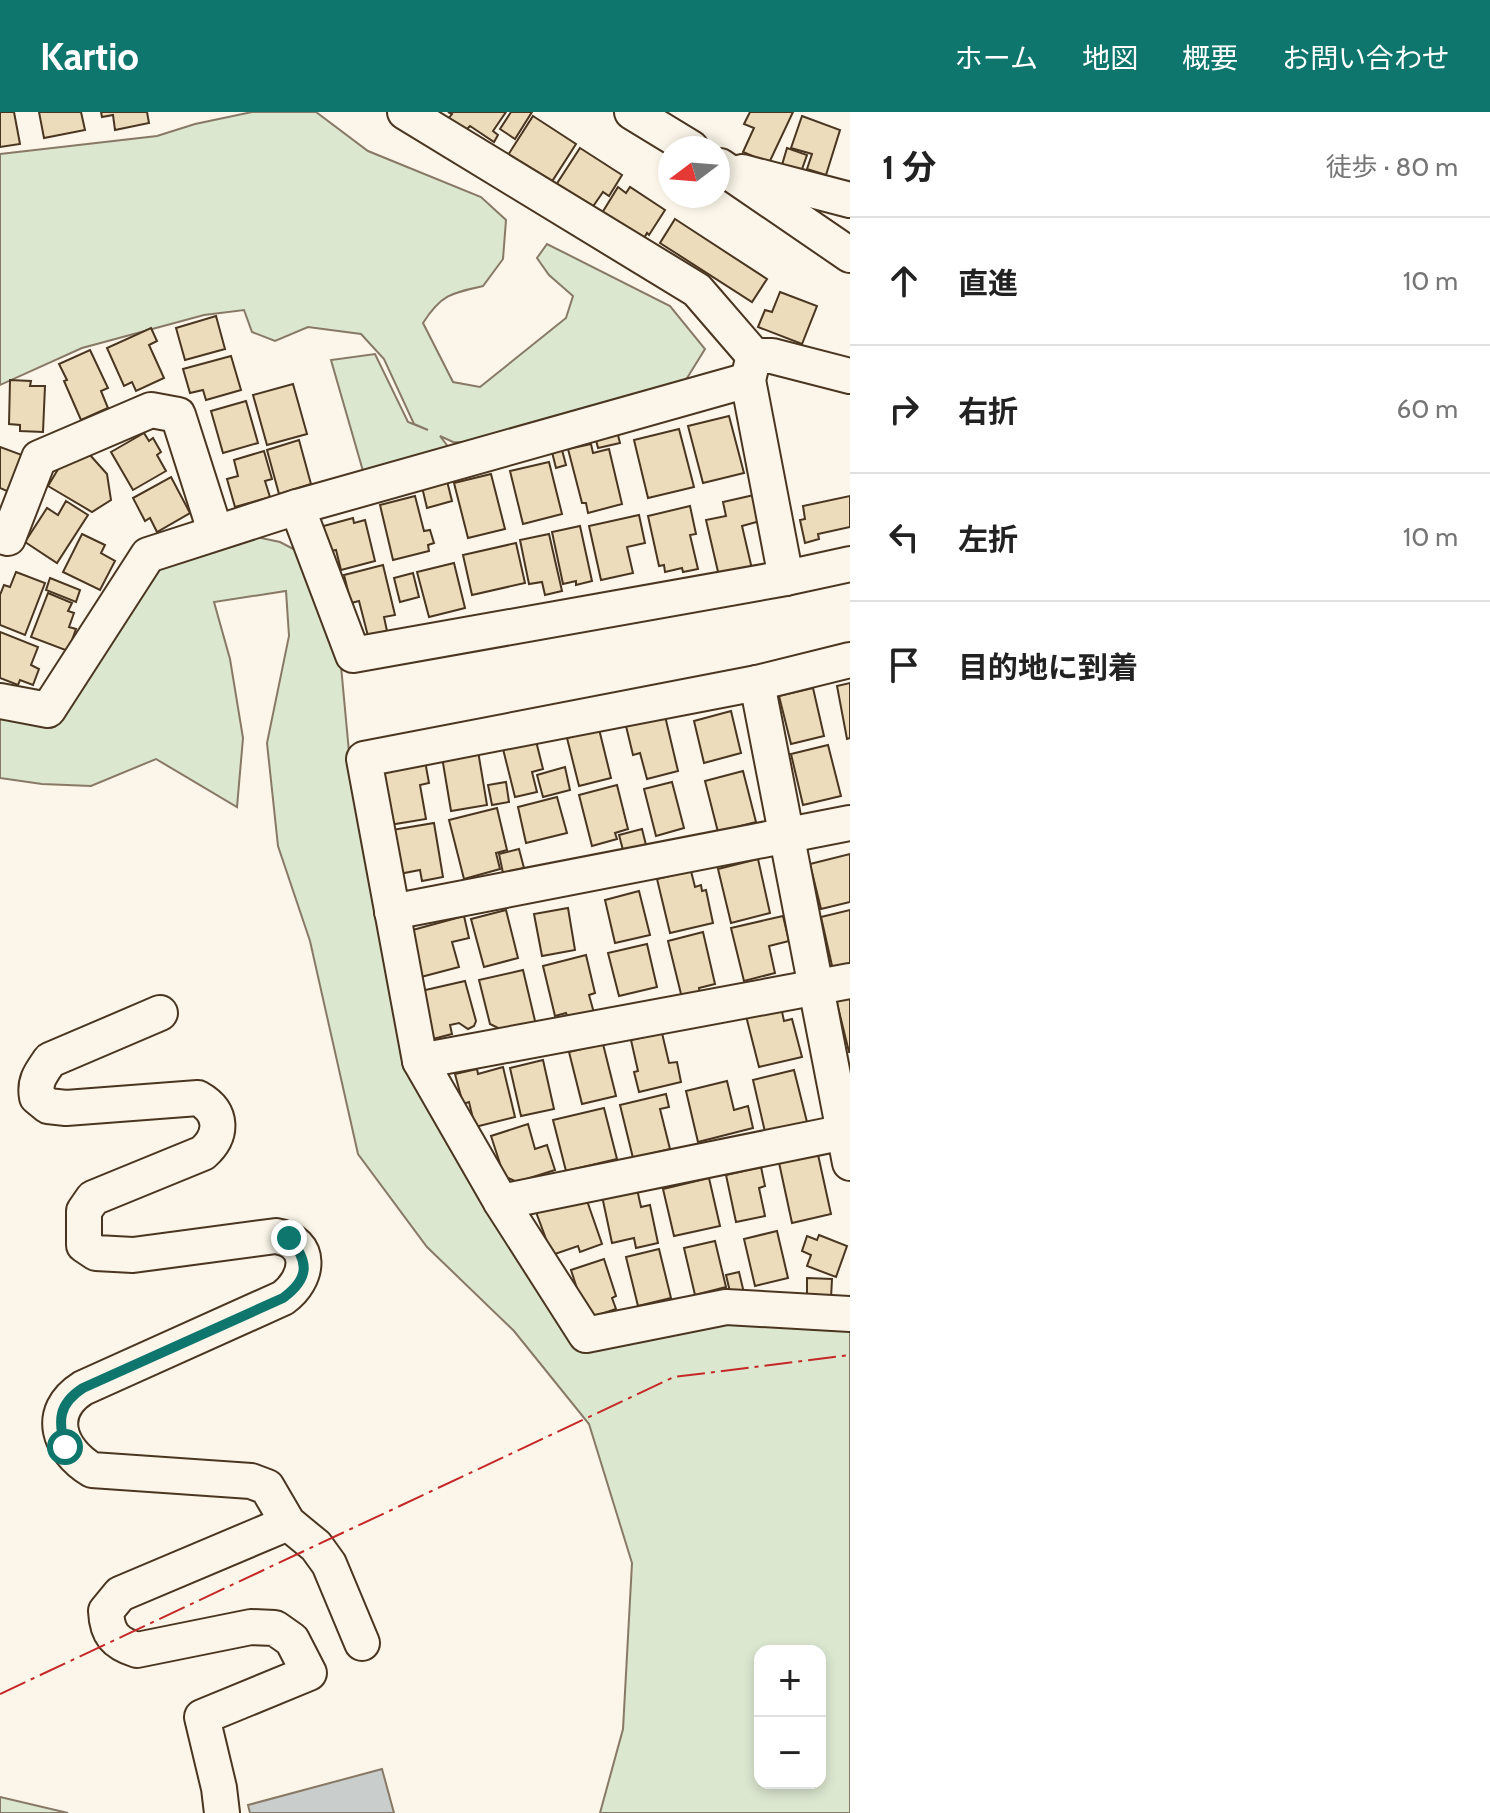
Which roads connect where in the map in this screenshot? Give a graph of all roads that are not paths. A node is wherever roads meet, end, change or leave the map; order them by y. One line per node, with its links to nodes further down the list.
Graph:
1 (405, 112): 8 (street)
2 (632, 112): 3 (street)
3 (671, 136)
4 (730, 169): 6 (street)
5 (730, 173): 7 (street)
6 (850, 200)
7 (850, 255)
8 (751, 368): 9 (street); 10 (street); 14 (street)
9 (850, 376)
10 (297, 507): 11 (street); 14 (street)
11 (215, 531): 12 (street); 17 (street)
12 (0, 536)
13 (850, 564): 14 (street)
14 (786, 578)
15 (850, 660): 16 (street)
16 (757, 683): 19 (street); 20 (street)
17 (0, 701)
18 (850, 823): 19 (street)
19 (788, 835): 20 (street); 22 (street)
20 (392, 912): 24 (street)
21 (850, 981): 22 (street)
22 (817, 987): 24 (street); 25 (street)
23 (160, 1013): 28 (street)
24 (420, 1061): 26 (street)
25 (848, 1142): 26 (street)
26 (501, 1202): 27 (street)
27 (850, 1314)
28 (288, 1523): 29 (street); 30 (street)
29 (362, 1643)
30 (222, 1813)

